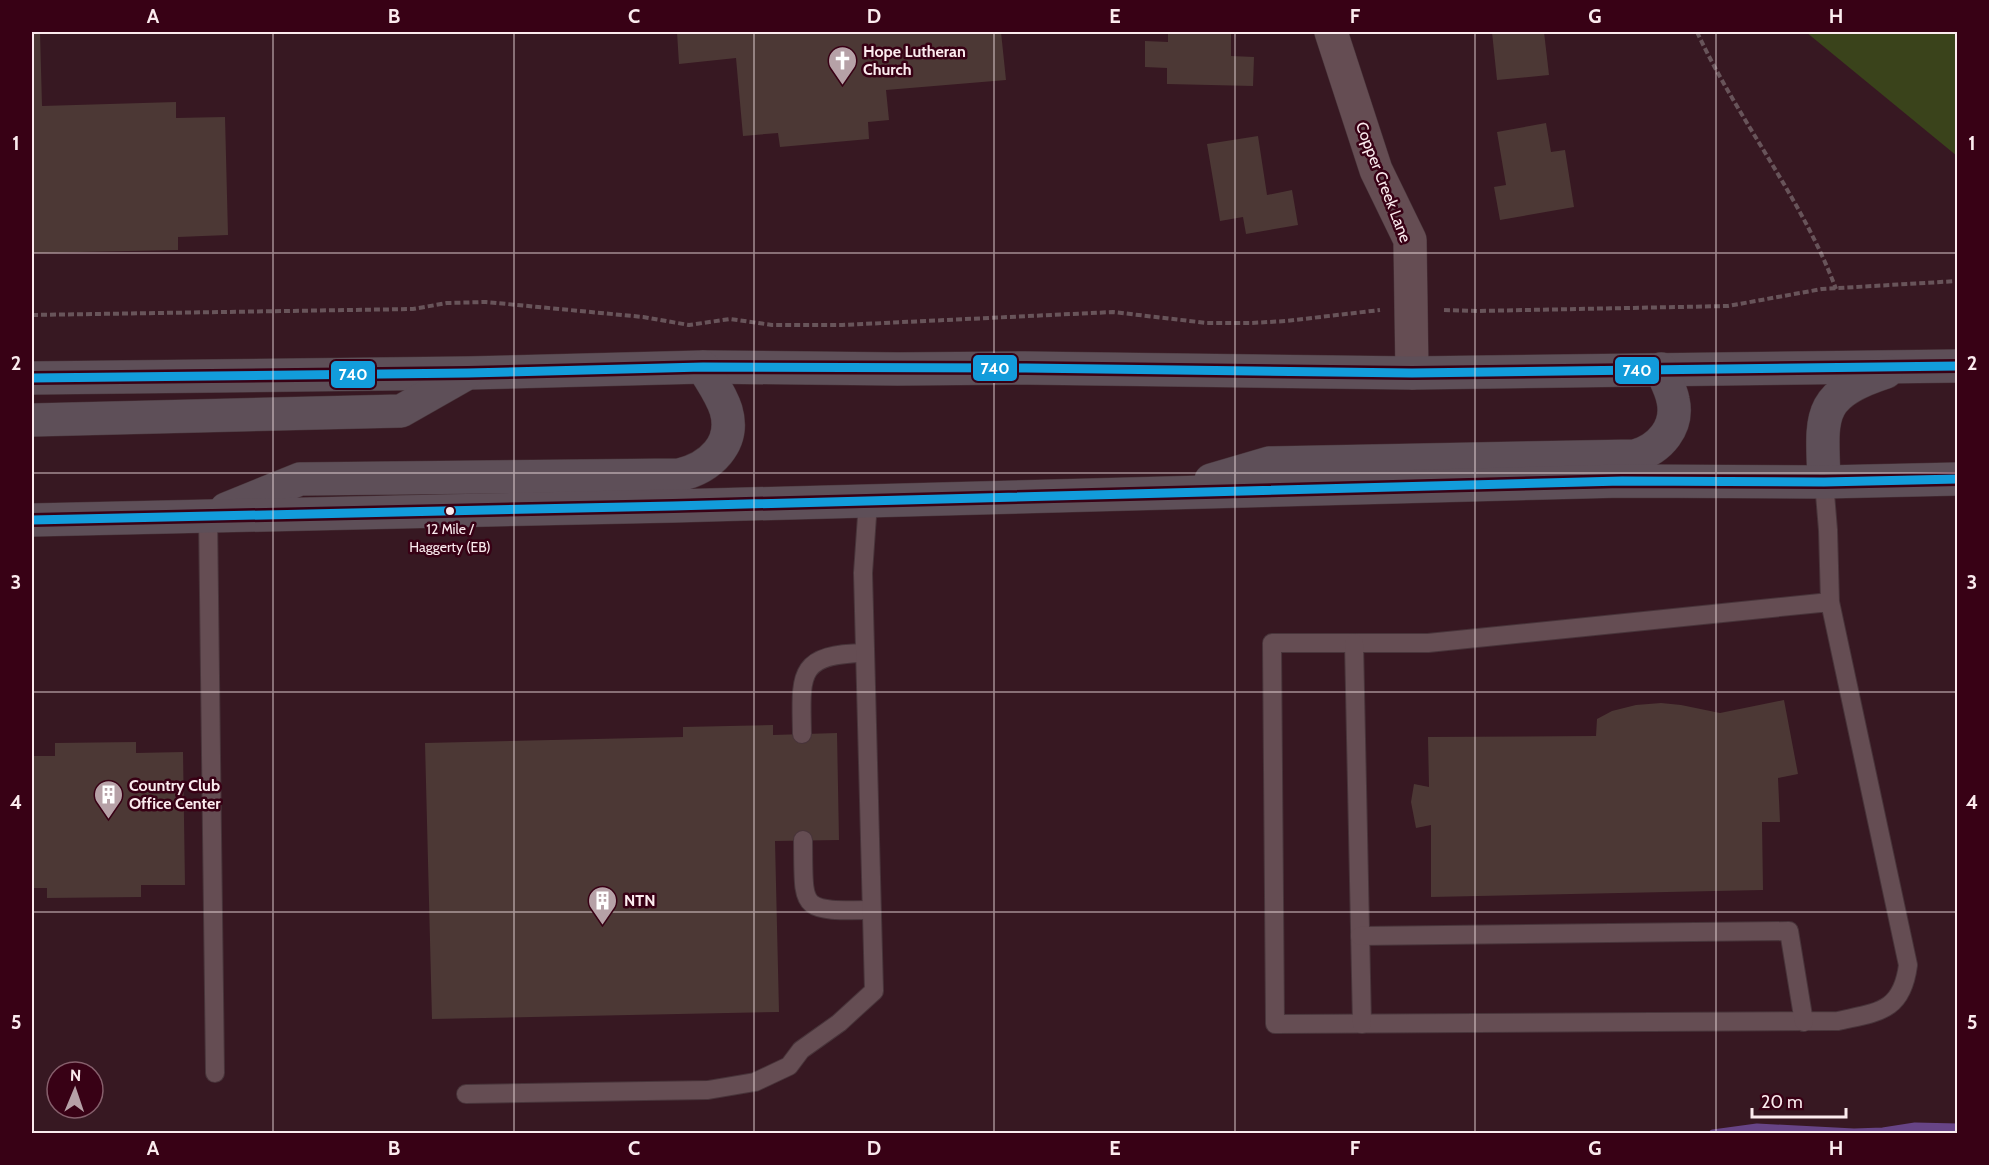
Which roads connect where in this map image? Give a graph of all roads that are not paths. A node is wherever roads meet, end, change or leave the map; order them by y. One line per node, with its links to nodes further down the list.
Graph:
1 (1331, 32): 7 (street, Copper Creek Lane)
2 (1958, 366): 4 (main road)
3 (703, 367): 6 (main road); 7 (main road); 14 (main road)
4 (1902, 367): 5 (main road); 11 (main road)
5 (1661, 369): 7 (main road); 12 (main road)
6 (468, 373): 8 (main road); 9 (main road)
7 (1412, 373)
8 (32, 378)
9 (32, 420)
10 (1958, 479): 11 (main road)
11 (1824, 482): 12 (main road); 16 (lane)
12 (1166, 493): 13 (main road)
13 (868, 502): 14 (main road); 18 (lane)
14 (208, 516): 15 (main road); 25 (lane)
15 (32, 520)
16 (1830, 602): 17 (lane); 23 (lane)
17 (1354, 643): 22 (lane); 24 (lane)
18 (865, 653): 19 (lane); 21 (lane)
19 (802, 734)
20 (803, 840): 21 (lane)
21 (872, 910): 26 (lane)
22 (1360, 936): 23 (lane); 24 (lane)
23 (1804, 1022): 24 (lane)
24 (1362, 1023)
25 (215, 1073)
26 (466, 1094)

